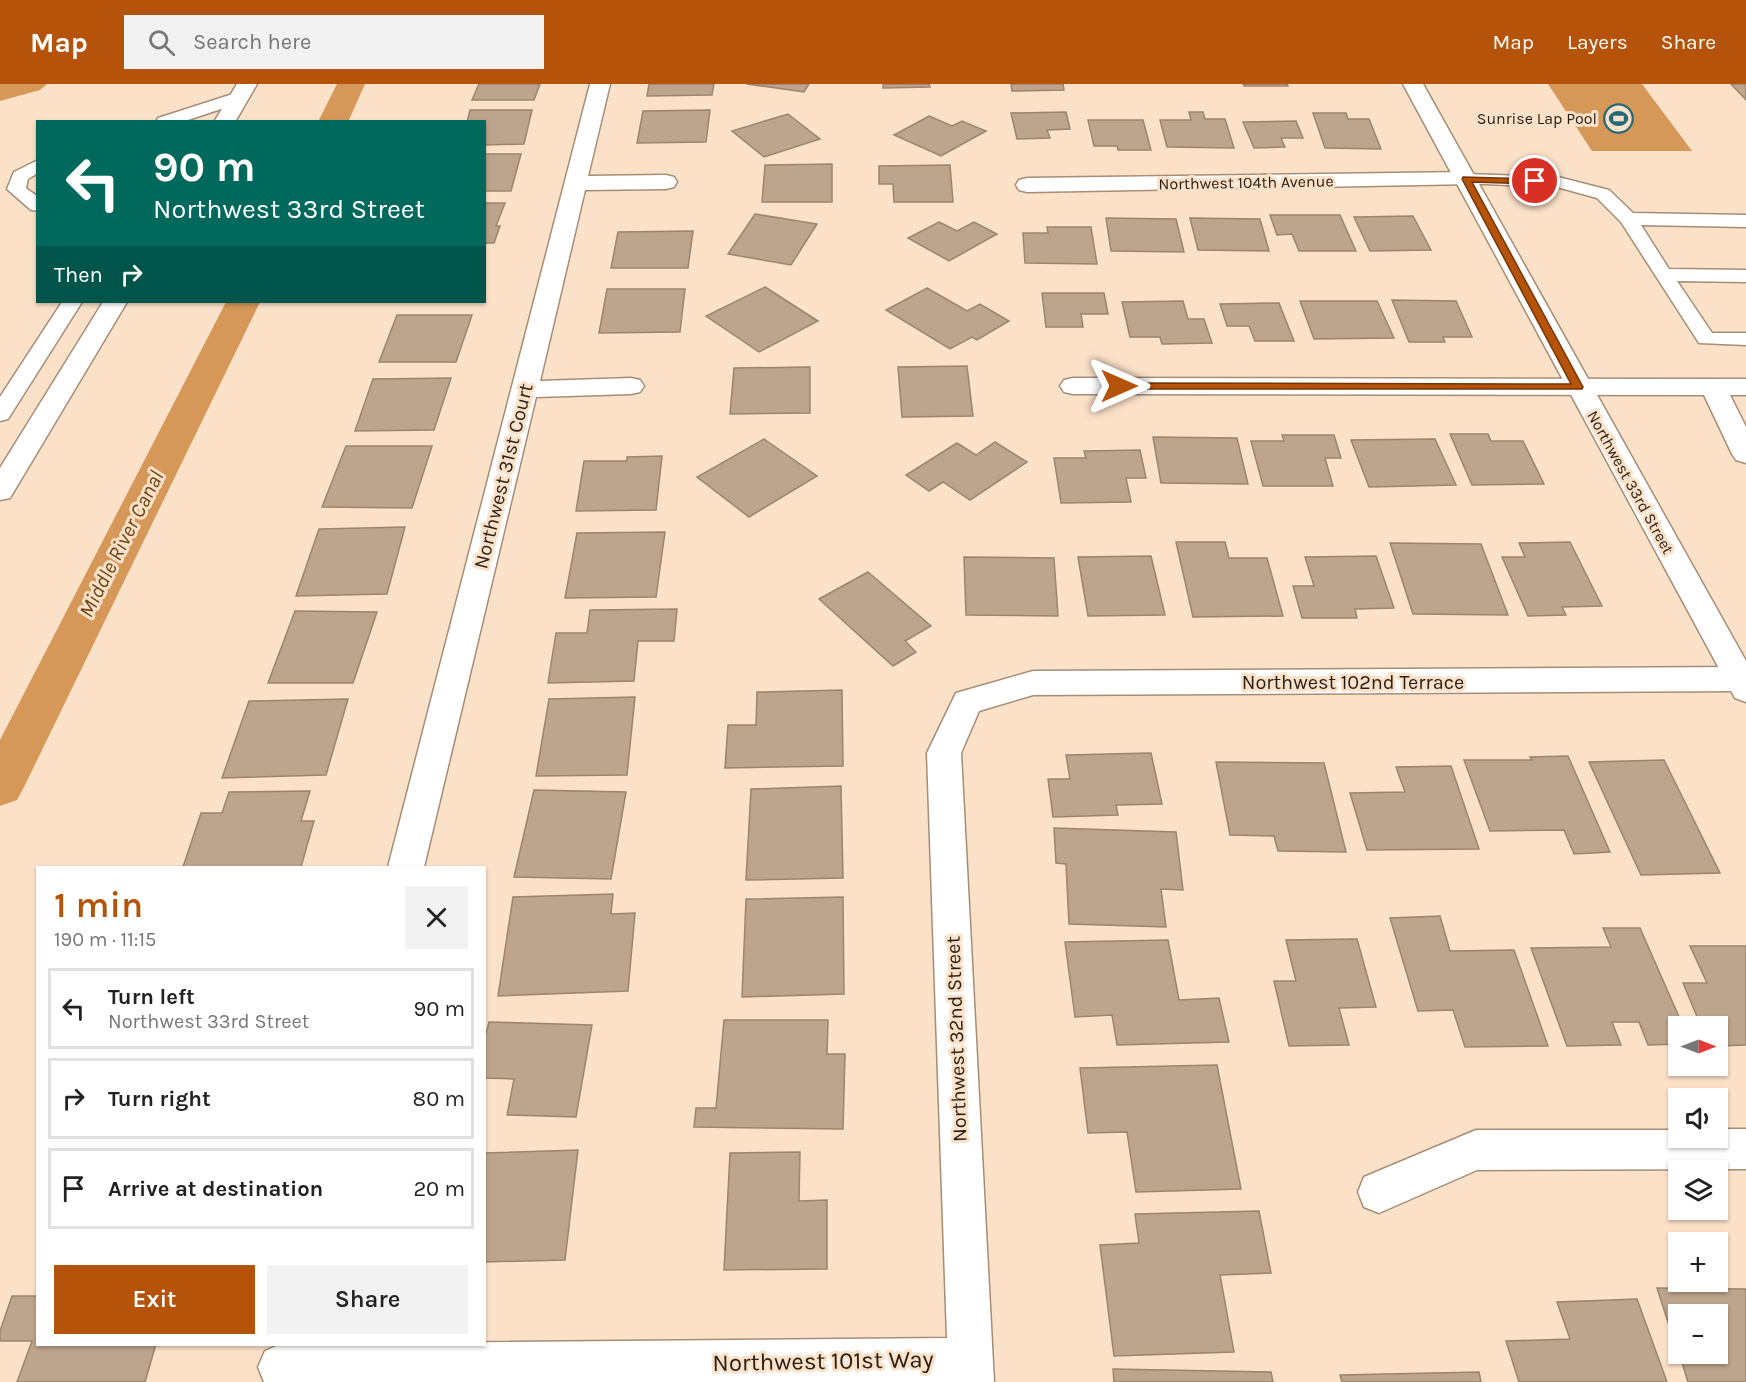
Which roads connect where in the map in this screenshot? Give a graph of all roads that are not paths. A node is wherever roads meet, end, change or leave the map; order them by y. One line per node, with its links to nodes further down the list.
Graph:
1 (600, 84): 9 (street, Northwest 31st Court)
2 (1413, 84): 7 (street, Northwest 33rd Street)
3 (243, 90): 4 (lane); 5 (street)
4 (169, 120)
5 (225, 120)
6 (36, 166): 11 (lane)
7 (1466, 179): 10 (street, Northwest 104th Avenue); 12 (lane); 21 (street, Northwest 33rd Street)
8 (666, 182): 9 (street)
9 (576, 183): 24 (street, Northwest 31st Court)
10 (1027, 185)
11 (36, 204)
12 (1628, 219): 13 (lane); 14 (lane)
13 (1746, 221)
14 (1663, 275): 15 (lane); 18 (lane)
15 (1746, 276)
16 (71, 303): 25 (lane)
17 (114, 303): 27 (street)
18 (1746, 339)
19 (631, 386): 24 (street)
20 (1073, 386): 21 (street)
21 (1578, 387): 22 (street); 28 (street, Northwest 33rd Street)
22 (1713, 387): 23 (street); 26 (street)
23 (1746, 387)
24 (525, 389): 30 (street, Northwest 31st Court)
25 (0, 414)
26 (1746, 454)
27 (0, 491)
28 (1743, 685): 29 (street, Northwest 102nd Terrace)
29 (967, 702): 34 (street, Northwest 32nd Street)
30 (406, 866)
31 (1746, 1149): 32 (street)
32 (1379, 1192)
33 (282, 1364): 34 (street, Northwest 101st Way)
34 (970, 1371)

